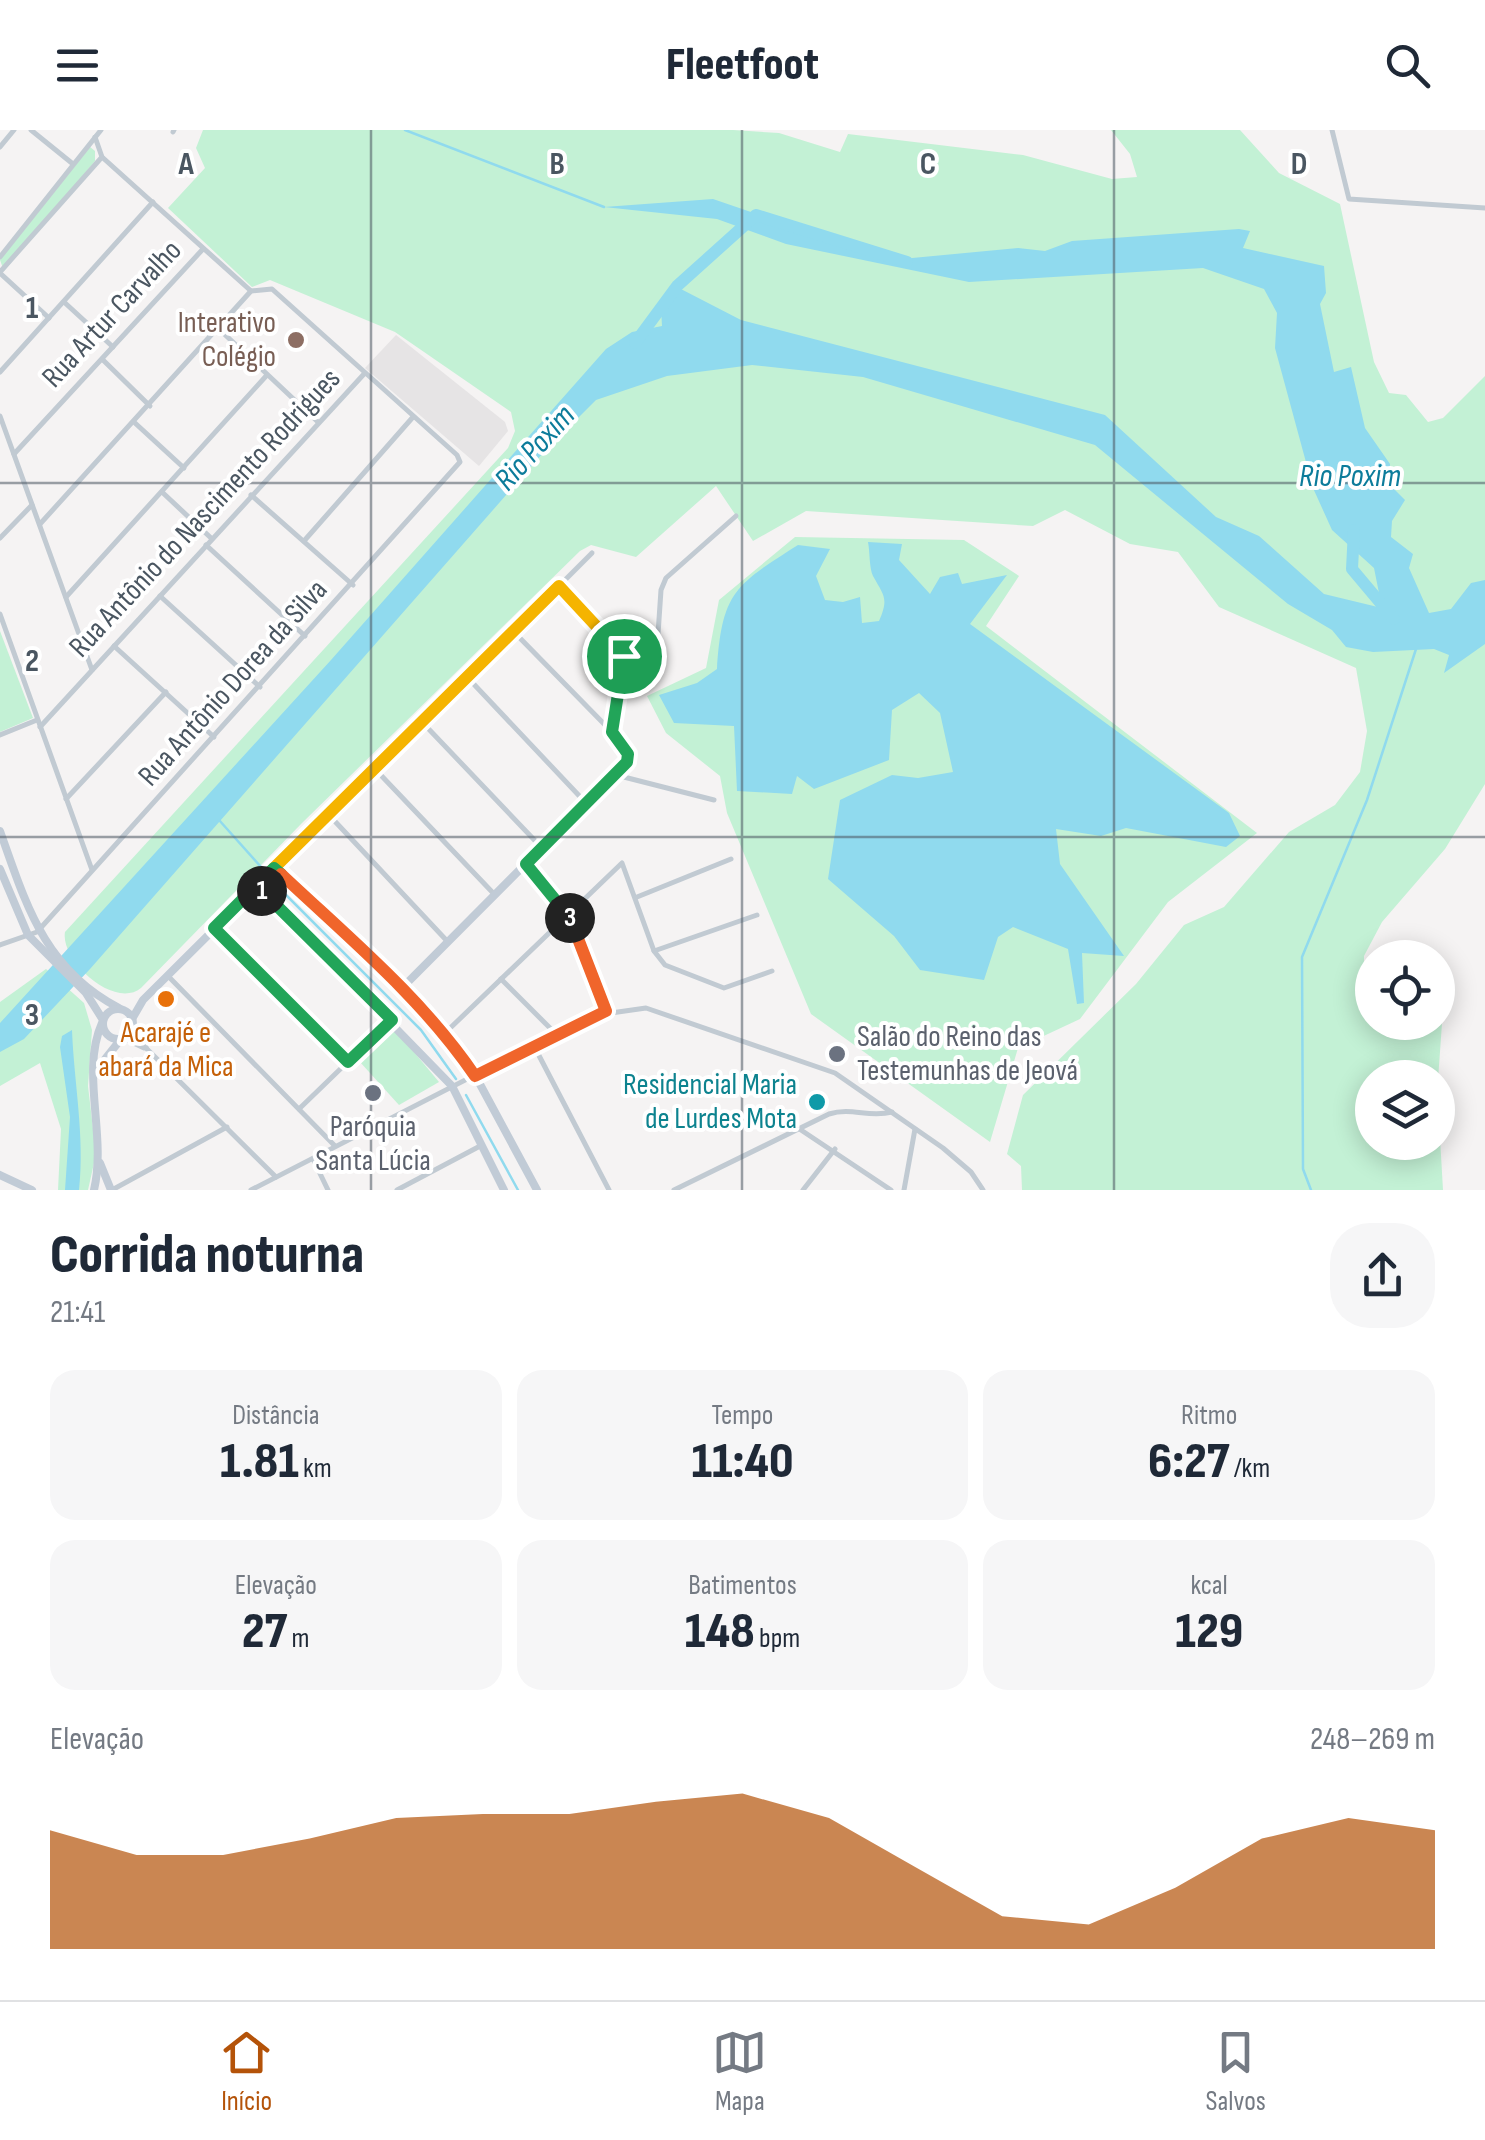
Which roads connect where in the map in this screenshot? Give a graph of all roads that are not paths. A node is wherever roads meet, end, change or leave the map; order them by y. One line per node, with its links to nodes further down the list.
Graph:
1 (14, 130): 6 (street)
2 (32, 130): 8 (street)
3 (101, 130): 5 (street)
4 (1332, 130): 10 (street)
5 (95, 138): 7 (street); 8 (street)
6 (0, 147)
7 (102, 158): 9 (street); 13 (street)
8 (73, 164): 12 (street)
9 (154, 202): 11 (street); 15 (street)
10 (1485, 208)
11 (203, 249): 14 (street); 18 (street, Rua Artur Carvalho)
12 (0, 257)
13 (0, 273): 16 (street)
14 (252, 291): 17 (street); 21 (street)
15 (64, 302): 16 (street); 18 (street)
16 (49, 318): 20 (street)
17 (220, 330): 22 (street); 23 (street)
18 (113, 347): 19 (street, Rua Artur Carvalho)
19 (102, 359): 23 (street); 28 (street, Rua Artur Carvalho)
20 (0, 372)
21 (364, 374): 25 (street); 26 (street, Rua Antônio do Nascimento Rodrigues)
22 (266, 375): 26 (street); 29 (street)
23 (150, 406): 27 (street)
24 (0, 416): 28 (street)
25 (414, 417): 37 (street); 40 (street, Rua Antônio Dorea da Silva)
26 (318, 422): 31 (street, Rua Antônio do Nascimento Rodrigues)
27 (134, 423): 29 (street); 34 (street)
28 (14, 454): 32 (street)
29 (184, 468): 30 (street)
30 (162, 492): 36 (street); 43 (street)
31 (252, 496): 36 (street, Rua Antônio do Nascimento Rodrigues); 37 (street)
32 (32, 505): 34 (street); 35 (street)
33 (736, 516): 48 (street)
34 (40, 524): 43 (street)
35 (0, 538)
36 (212, 538): 38 (street, Rua Antônio do Nascimento Rodrigues)
37 (304, 541): 40 (street)
38 (206, 545): 42 (street, Rua Antônio do Nascimento Rodrigues); 46 (street)
39 (592, 552): 41 (street)
40 (353, 585): 46 (street, Rua Antônio Dorea da Silva)
41 (559, 586): 45 (street); 48 (street)
42 (160, 596): 47 (street, Rua Antônio do Nascimento Rodrigues); 51 (street)
43 (66, 597): 49 (street)
44 (0, 614): 54 (street)
45 (513, 631): 50 (street); 55 (street)
46 (305, 636): 51 (street, Rua Antônio Dorea da Silva)
47 (114, 646): 49 (street, Rua Antônio do Nascimento Rodrigues); 52 (street)
48 (624, 656): 55 (street)
49 (92, 670): 54 (street, Rua Antônio do Nascimento Rodrigues)
50 (467, 677): 53 (street); 62 (street)
51 (260, 687): 57 (street, Rua Antônio Dorea da Silva)
52 (166, 692): 57 (street); 60 (street)
53 (422, 722): 58 (street); 65 (street)
54 (39, 724): 56 (street); 60 (street)
55 (612, 732): 59 (street)
56 (0, 735)
57 (214, 736): 70 (street, Rua Antônio Dorea da Silva)
58 (375, 769): 63 (street); 72 (street)
59 (616, 776): 61 (street); 62 (street)
60 (66, 800): 70 (street)
61 (714, 800)
62 (586, 803): 65 (street)
63 (329, 814): 68 (street); 78 (street)
64 (0, 832): 77 (street)
65 (542, 848): 67 (street)
66 (731, 860): 73 (street)
67 (526, 864): 72 (street); 74 (street)
68 (274, 868): 71 (street); 84 (street)
69 (0, 870): 77 (street)
70 (92, 870): 77 (street, Rua Antônio Dorea da Silva)
71 (257, 886): 76 (street); 89 (street)
72 (496, 895): 78 (street)
73 (636, 898): 74 (street); 80 (street)
74 (568, 914): 83 (street); 88 (street)
75 (757, 915): 80 (street)
76 (214, 928): 82 (street); 97 (street)
77 (32, 934): 79 (street); 85 (street)
78 (448, 942): 84 (street)
79 (0, 945)
80 (654, 952): 81 (street)
81 (772, 972)
82 (168, 976): 86 (street); 101 (street)
83 (500, 978): 92 (street); 93 (street)
84 (403, 988): 92 (street)
85 (89, 990): 87 (street); 90 (street)
86 (143, 1000): 87 (street); 91 (street)
87 (120, 1008): 90 (street); 91 (street)
88 (606, 1011): 93 (street); 102 (street)
89 (392, 1020): 97 (street); 100 (street)
90 (102, 1021): 94 (street); 98 (street)
91 (133, 1021): 94 (street); 96 (street)
92 (446, 1033): 99 (street)
93 (555, 1033): 95 (street)
94 (122, 1038): 96 (street); 98 (street)
95 (534, 1045): 99 (street); 121 (street)
96 (146, 1049): 103 (street)
97 (348, 1062): 101 (street)
98 (94, 1073): 110 (street)
99 (475, 1076): 100 (street); 120 (street)
100 (452, 1086): 106 (street); 107 (street)
101 (299, 1109): 107 (street)
102 (892, 1112): 104 (street); 105 (street)
103 (227, 1127): 112 (street); 115 (street)
104 (796, 1127): 108 (street); 122 (street)
105 (916, 1128): 125 (street); 126 (street)
106 (482, 1145): 118 (street); 119 (street)
107 (335, 1146): 109 (street)
108 (835, 1149): 123 (street); 124 (street)
109 (313, 1159): 112 (street); 117 (street)
110 (100, 1163): 114 (street); 115 (street)
111 (0, 1175): 113 (street)
112 (276, 1177): 116 (street)
113 (32, 1190)
114 (94, 1190)
115 (111, 1190)
116 (251, 1190)
117 (328, 1190)
118 (397, 1190)
119 (504, 1190)
120 (537, 1190)
121 (609, 1190)
122 (674, 1190)
123 (804, 1190)
124 (891, 1190)
125 (904, 1190)
126 (983, 1190)

